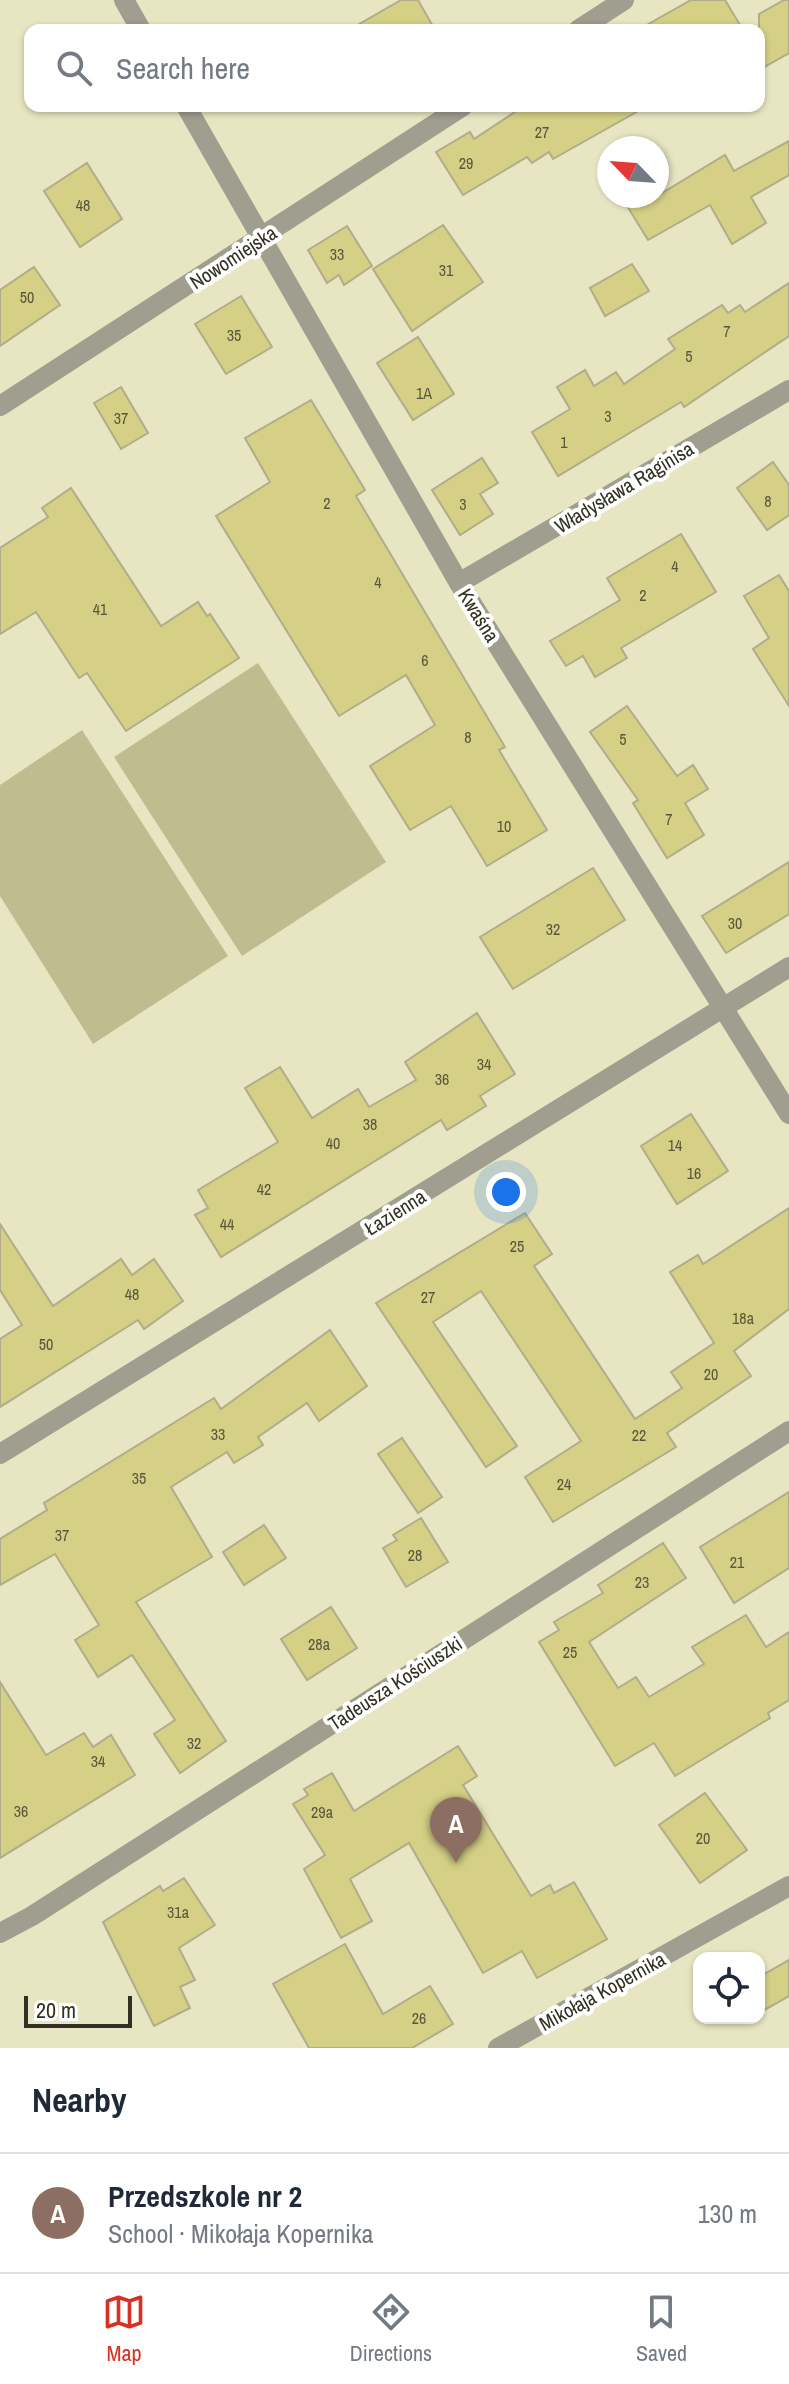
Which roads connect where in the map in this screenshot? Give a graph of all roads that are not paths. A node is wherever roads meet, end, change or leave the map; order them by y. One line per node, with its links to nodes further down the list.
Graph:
1 (124, 0): 3 (street)
2 (624, 0): 4 (street)
3 (138, 24)
4 (587, 24)
5 (190, 112): 7 (street, Kwaśna)
6 (454, 112): 7 (street, Nowomiejska)
7 (263, 238): 9 (street, Nowomiejska); 10 (street, Kwaśna)
8 (789, 390): 10 (street, Władysława Raginisa)
9 (0, 406)
10 (459, 583): 12 (street, Kwaśna)
11 (789, 967): 12 (street, Łazienna)
12 (725, 1009): 13 (street, Kwaśna); 15 (street, Łazienna)
13 (789, 1114)
14 (789, 1431): 17 (street, Tadeusza Kościuszki)
15 (0, 1454)
16 (789, 1886): 18 (street, Mikołaja Kopernika)
17 (0, 1933)
18 (498, 2048)

